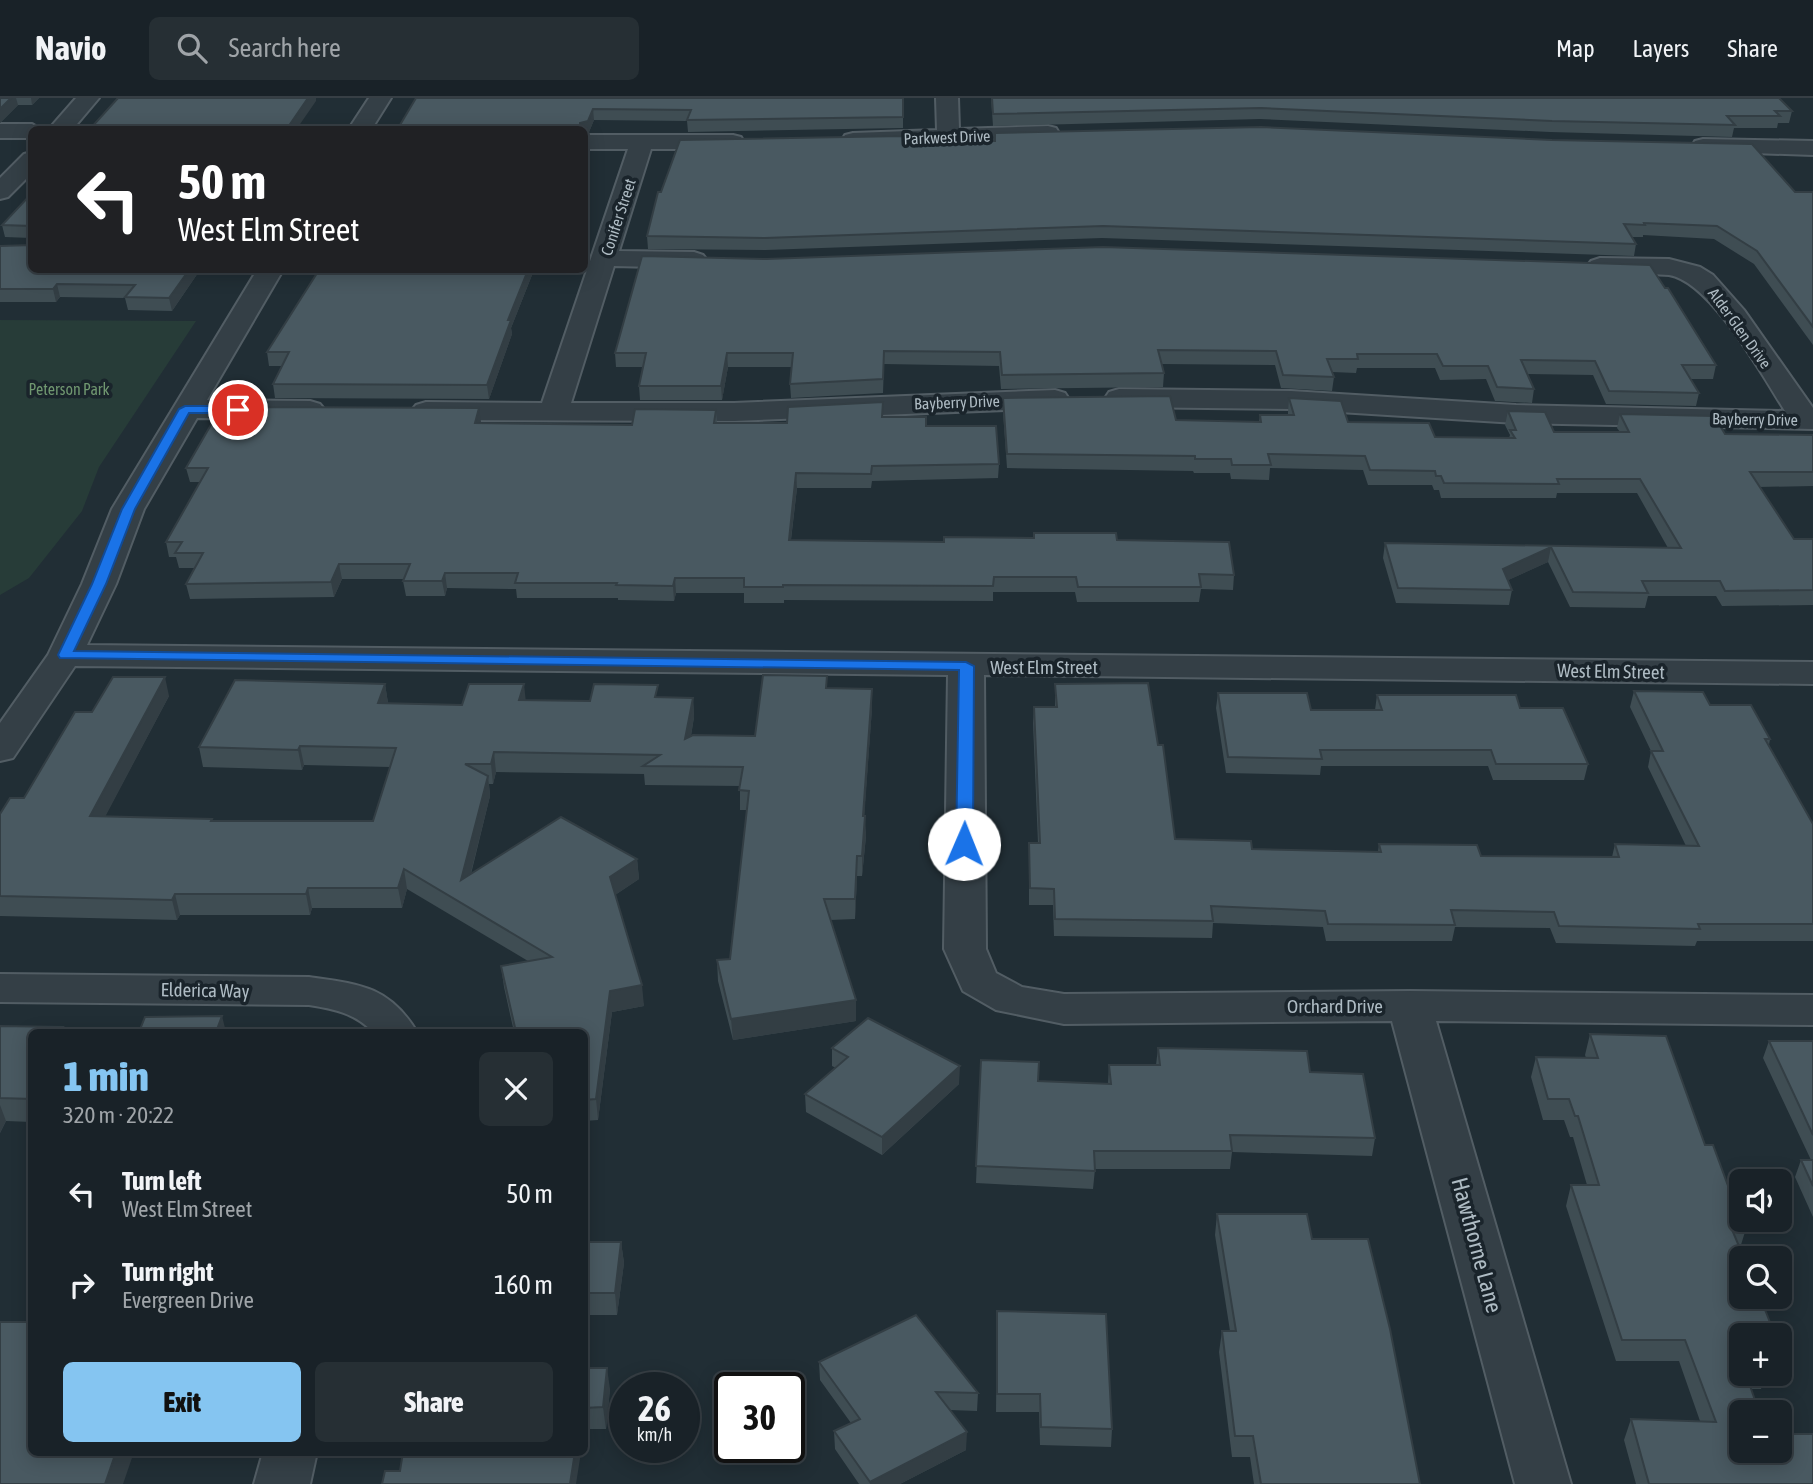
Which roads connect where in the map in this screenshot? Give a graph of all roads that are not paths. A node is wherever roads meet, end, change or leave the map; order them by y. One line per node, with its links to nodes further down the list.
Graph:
1 (88, 98): 4 (street)
2 (380, 98): 5 (street)
3 (947, 98): 9 (street)
4 (63, 126)
5 (362, 126)
6 (0, 131): 7 (street)
7 (28, 131)
8 (1071, 132): 9 (street, Parkwest Drive)
9 (948, 137): 10 (street, Parkwest Drive)
10 (831, 140)
11 (751, 141): 13 (street)
12 (588, 142): 13 (street)
13 (642, 142): 18 (street, Conifer Street)
14 (1674, 145): 15 (street)
15 (1813, 148)
16 (28, 163): 17 (street)
17 (0, 192)
18 (605, 258): 19 (street); 25 (street, Conifer Street)
19 (713, 261)
20 (1572, 265): 26 (street, Alder Glen Drive)
21 (268, 273): 22 (street)
22 (185, 409): 23 (street); 27 (street)
23 (335, 410)
24 (403, 411): 25 (street, Bayberry Drive)
25 (553, 412): 26 (street, Bayberry Drive)
26 (1809, 420)
27 (65, 655): 28 (street, West Elm Street); 30 (street)
28 (966, 666): 29 (street, West Elm Street); 32 (street, Orchard Drive)
29 (1812, 675)
30 (0, 750)
31 (0, 988): 34 (street, Elderica Way)
32 (1410, 1006): 33 (street, Orchard Drive); 37 (street, Hawthorne Lane)
33 (1813, 1010)
34 (393, 1029)
35 (289, 1456): 36 (street)
36 (282, 1484)
37 (1543, 1484)

